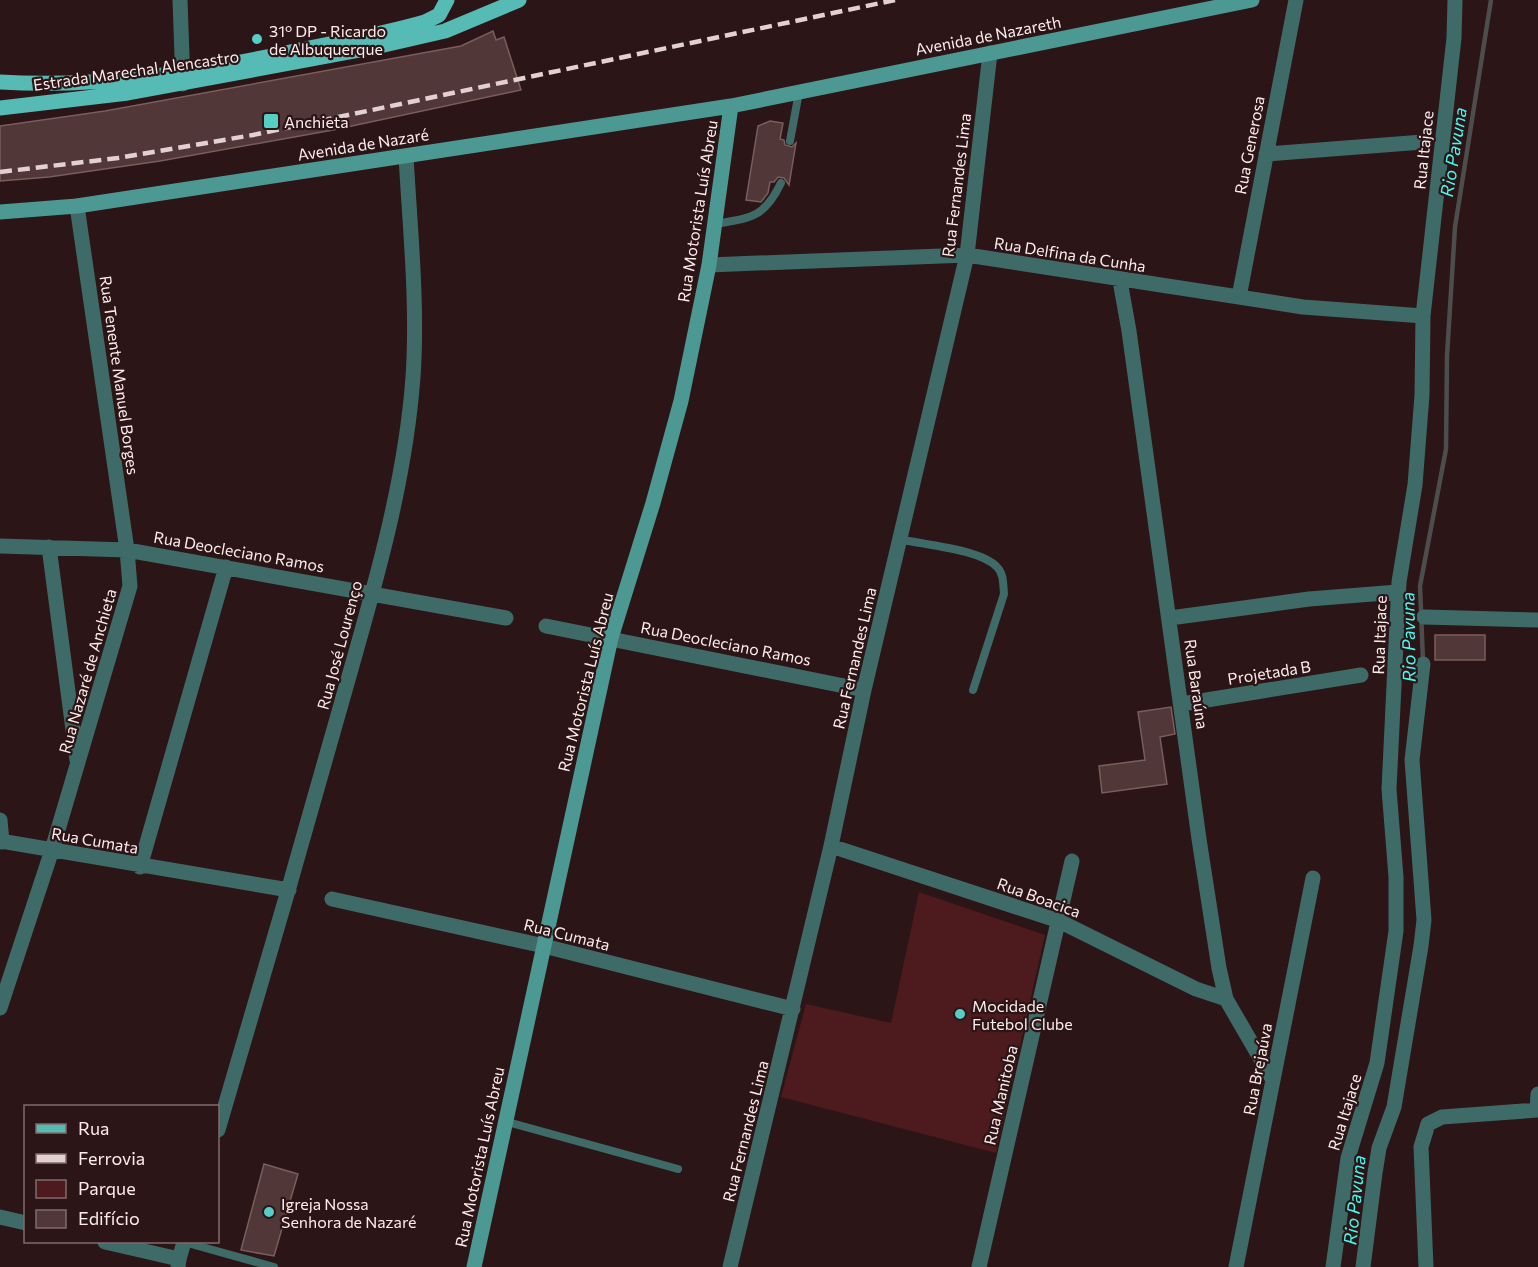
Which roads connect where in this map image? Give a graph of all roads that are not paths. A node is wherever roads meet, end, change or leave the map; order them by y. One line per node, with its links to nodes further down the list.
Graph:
1 (180, 0): 8 (street)
2 (447, 0): 8 (main road, Estrada Marechal Alencastro)
3 (519, 0): 8 (main road, Estrada Marechal Alencastro)
4 (1252, 0): 7 (main road, Avenida de Nazareth)
5 (1296, 0): 15 (street, Rua Generosa)
6 (1455, 0): 25 (street, Rua Itajace)
7 (990, 53): 10 (main road, Avenida de Nazareth); 21 (street, Rua Fernandes Lima)
8 (183, 78): 9 (main road, Estrada Marechal Alencastro); 12 (main road, Estrada Marechal Alencastro)
9 (0, 82)
10 (799, 92): 11 (main road, Avenida de Nazareth); 13 (lane)
11 (731, 106): 16 (main road, Avenida de Nazaré); 20 (main road, Rua Motorista Luís Abreu)
12 (0, 108)
13 (790, 141)
14 (1423, 142): 15 (street)
15 (1266, 154): 24 (street, Rua Generosa)
16 (406, 156): 18 (main road, Avenida de Nazaré); 32 (street, Rua José Lourenço)
17 (781, 183): 20 (lane)
18 (77, 206): 19 (main road, Avenida de Nazaré); 29 (street, Rua Tenente Manuel Borges)
19 (0, 212)
20 (715, 224): 22 (main road, Rua Motorista Luís Abreu)
21 (967, 255): 22 (street, Rua Delfina da Cunha); 23 (street, Rua Delfina da Cunha); 26 (street, Rua Fernandes Lima)
22 (709, 265): 38 (main road, Rua Motorista Luís Abreu)
23 (1120, 281): 24 (street, Rua Delfina da Cunha); 35 (street, Rua Baraúna)
24 (1239, 297): 25 (street, Rua Delfina da Cunha)
25 (1423, 316): 31 (street, Rua Itajace)
26 (899, 540): 41 (street, Rua Fernandes Lima); 42 (lane)
27 (0, 546): 28 (street, Rua Deocleciano Ramos)
28 (49, 547): 29 (street, Rua Deocleciano Ramos); 44 (street)
29 (127, 550): 30 (street, Rua Deocleciano Ramos); 44 (street, Rua Nazaré de Anchieta)
30 (226, 567): 32 (street, Rua Deocleciano Ramos); 50 (street)
31 (1398, 592): 35 (street); 76 (street, Rua Itajace)
32 (372, 593): 34 (street, Rua Deocleciano Ramos); 52 (street, Rua José Lourenço)
33 (1424, 617): 36 (street)
34 (506, 618)
35 (1170, 618): 43 (street, Rua Baraúna)
36 (1538, 620)
37 (546, 626): 38 (street, Rua Deocleciano Ramos)
38 (611, 638): 41 (street, Rua Deocleciano Ramos); 55 (main road, Rua Motorista Luís Abreu)
39 (1422, 664): 77 (street)
40 (1361, 675): 43 (street, Projetada B)
41 (864, 690): 47 (street, Rua Fernandes Lima)
42 (974, 690)
43 (1182, 704): 56 (street, Rua Baraúna)
44 (77, 766): 48 (street, Rua Nazaré de Anchieta)
45 (0, 820): 46 (street)
46 (1, 841): 48 (street, Rua Cumata)
47 (831, 846): 54 (street, Rua Boacica); 58 (street, Rua Fernandes Lima)
48 (52, 850): 50 (street, Rua Cumata); 57 (street, Rua Nazaré de Anchieta)
49 (1072, 861): 54 (street, Rua Manitoba)
50 (140, 867): 52 (street, Rua Cumata)
51 (1313, 878): 59 (street, Rua Brejaúva)
52 (290, 890): 63 (street, Rua José Lourenço)
53 (332, 899): 55 (street, Rua Cumata)
54 (1059, 921): 56 (street, Rua Boacica); 74 (street, Rua Manitoba)
55 (543, 946): 58 (street, Rua Cumata); 62 (main road, Rua Motorista Luís Abreu)
56 (1226, 999): 59 (street, Rua Baraúna)
57 (0, 1008)
58 (793, 1009): 73 (street, Rua Fernandes Lima)
59 (1273, 1080): 75 (street, Rua Brejaúva)
60 (1538, 1094): 61 (street)
61 (1538, 1110): 78 (street)
62 (504, 1120): 64 (lane); 72 (main road, Rua Motorista Luís Abreu)
63 (219, 1128)
64 (678, 1169)
65 (0, 1217): 66 (street)
66 (24, 1223)
67 (109, 1243): 70 (street)
68 (184, 1243): 70 (street)
69 (188, 1243): 71 (lane)
70 (179, 1263)
71 (274, 1267)
72 (474, 1267)
73 (730, 1267)
74 (979, 1267)
75 (1236, 1267)
76 (1333, 1267)
77 (1363, 1267)
78 (1426, 1267)

